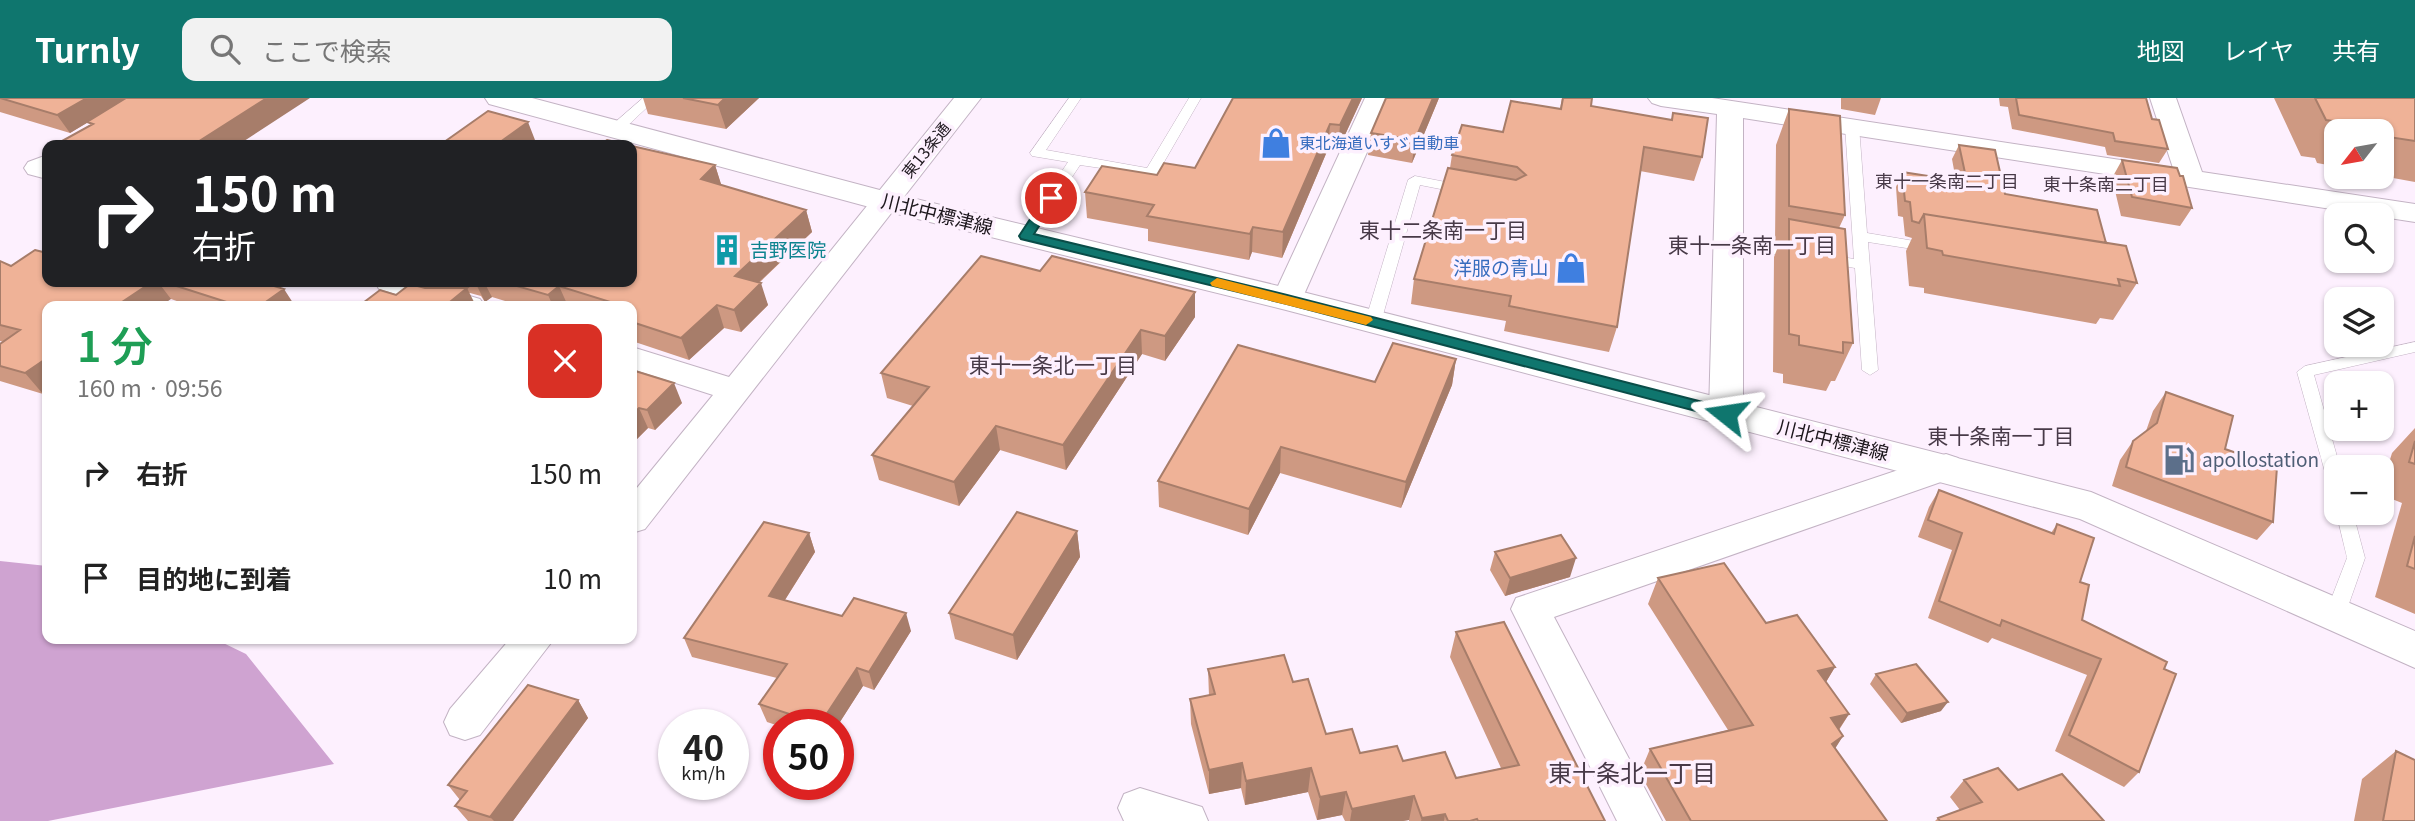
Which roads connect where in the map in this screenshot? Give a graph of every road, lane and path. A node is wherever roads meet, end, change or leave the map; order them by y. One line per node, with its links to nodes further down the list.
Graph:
1 (499, 98): 12 (main road, 川北中標津線)
2 (651, 98): 12 (lane)
3 (968, 98): 16 (street, 東13条通)
4 (1075, 98): 13 (lane)
5 (1195, 98): 13 (lane)
6 (1378, 98): 24 (street)
7 (1661, 98): 10 (street)
8 (2163, 98): 14 (street)
9 (1789, 107): 10 (street); 11 (street)
10 (1730, 109): 20 (street)
11 (1852, 127): 14 (street); 19 (lane)
12 (617, 128): 16 (main road, 川北中標津線)
13 (1076, 160): 18 (lane)
14 (2190, 178): 17 (street)
15 (1476, 191): 26 (lane)
16 (884, 201): 18 (main road, 川北中標津線); 30 (street, 東13条通)
17 (2415, 213)
18 (1026, 236): 24 (main road, 川北中標津線)
19 (1860, 236): 21 (lane); 22 (lane)
20 (1728, 242): 22 (lane); 31 (street)
21 (1943, 250)
22 (1862, 265): 29 (lane)
23 (406, 287): 25 (street)
24 (1287, 299): 26 (main road, 川北中標津線)
25 (453, 301)
26 (1373, 322): 31 (main road, 川北中標津線)
27 (2415, 348): 32 (lane)
28 (637, 360): 30 (street)
29 (1870, 370)
30 (737, 391): 34 (street, 東13条通)
31 (1726, 414): 33 (main road, 川北中標津線)
32 (2328, 455)
33 (1946, 467): 36 (main road, 川北中標津線); 42 (street)
34 (637, 513)
35 (2347, 525): 36 (lane)
36 (2334, 615): 38 (main road, 川北中標津線)
37 (530, 644): 39 (street)
38 (2415, 650)
39 (465, 722)
40 (1140, 808): 41 (street)
41 (1186, 821)
42 (1640, 821)

